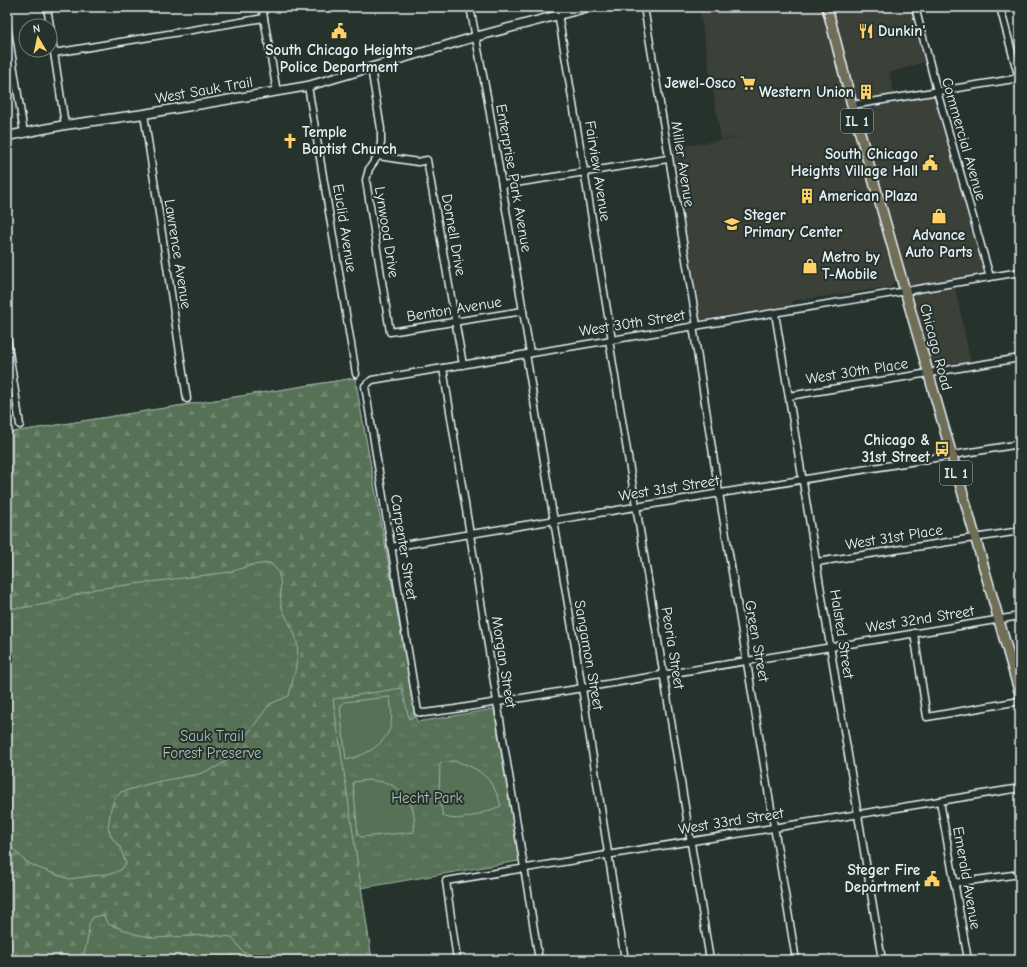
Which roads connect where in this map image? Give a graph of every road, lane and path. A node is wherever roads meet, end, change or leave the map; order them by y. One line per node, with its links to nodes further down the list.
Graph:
1 (47, 7): 10 (street)
2 (262, 7): 11 (street)
3 (470, 7): 13 (street, Enterprise Park Avenue)
4 (589, 7): 9 (main road, West Sauk Trail)
5 (644, 7): 26 (street, Miller Avenue)
6 (827, 7): 20 (main road, Chicago Road / IL 1)
7 (915, 7): 18 (street, Commercial Avenue)
8 (1000, 7): 18 (street)
9 (558, 11): 13 (main road, West Sauk Trail); 27 (street, Fairview Avenue)
10 (49, 18)
11 (264, 18): 14 (street); 19 (street)
12 (7, 24): 23 (street)
13 (476, 37): 16 (main road, West Sauk Trail); 28 (street, Enterprise Park Avenue)
14 (58, 52)
15 (55, 58): 22 (street)
16 (371, 68): 17 (main road, West Sauk Trail); 25 (street, Lynwood Drive)
17 (308, 86): 19 (main road, West Sauk Trail); 45 (street, Euclid Avenue)
18 (937, 91): 20 (street); 30 (street, Commercial Avenue)
19 (277, 92): 21 (main road, West Sauk Trail)
20 (852, 105): 31 (main road, Chicago Road / IL 1)
21 (144, 114): 22 (main road, West Sauk Trail); 48 (street, Lawrence Avenue)
22 (65, 126): 23 (main road, West Sauk Trail)
23 (24, 133): 24 (main road, West Sauk Trail)
24 (7, 136)
25 (378, 156): 34 (street, Dornell Drive); 36 (street, Lynwood Drive)
26 (668, 159): 27 (street); 35 (street, Miller Avenue)
27 (585, 172): 28 (street); 38 (street, Fairview Avenue)
28 (502, 185): 32 (street, Enterprise Park Avenue)
29 (1020, 272): 30 (street, West 30th Street)
30 (990, 277): 31 (street, West 30th Street)
31 (906, 291): 33 (street, West 30th Street); 44 (main road, Chicago Road / IL 1)
32 (523, 311): 34 (street, Benton Avenue); 39 (street, Enterprise Park Avenue)
33 (775, 313): 35 (street, West 30th Street); 47 (street, Halsted Street)
34 (456, 322): 36 (street, Benton Avenue); 42 (street, Dornell Drive)
35 (695, 326): 38 (street, West 30th Street); 53 (street, Green Street)
36 (390, 332)
37 (7, 338): 40 (street)
38 (611, 340): 39 (street, West 30th Street); 54 (street, Peoria Street)
39 (528, 354): 42 (street, West 30th Street); 55 (street, Sangamon Street)
40 (8, 357): 49 (street)
41 (1020, 358): 44 (street, West 30th Place)
42 (463, 365): 43 (street, West 30th Street)
43 (443, 368): 46 (street, West 30th Street); 57 (street, Morgan Street)
44 (928, 373): 47 (street, West 30th Place); 51 (main road, Chicago Road / IL 1)
45 (356, 374)
46 (365, 386): 59 (street, Carpenter Street)
47 (789, 396): 52 (street, Halsted Street)
48 (187, 399)
49 (20, 425)
50 (1020, 444): 51 (street, West 31st Street)
51 (951, 455): 52 (street, West 31st Street); 58 (main road, Chicago Road / IL 1)
52 (803, 479): 53 (street, West 31st Street); 60 (street, Halsted Street)
53 (719, 493): 54 (street, West 31st Street); 65 (street, Green Street)
54 (636, 507): 55 (street, West 31st Street); 66 (street, Peoria Street)
55 (553, 521): 57 (street, West 31st Street); 67 (street, Sangamon Street)
56 (1020, 531): 58 (street, West 31st Place)
57 (470, 534): 59 (street, West 31st Street); 70 (street, Morgan Street)
58 (976, 538): 60 (street, West 31st Place); 62 (main road, Chicago Road / IL 1)
59 (391, 547): 71 (street, Carpenter Street)
60 (817, 562): 64 (street, Halsted Street)
61 (1020, 616): 62 (street, West 32nd Street)
62 (999, 619): 63 (street, West 32nd Street); 68 (main road, Chicago Road / IL 1)
63 (914, 633): 64 (street, West 32nd Street); 69 (street)
64 (831, 647): 65 (street, West 32nd Street); 74 (street, Halsted Street)
65 (747, 660): 66 (street, West 32nd Street); 75 (street, Green Street)
66 (664, 674): 67 (street, West 32nd Street); 76 (street, Peoria Street)
67 (582, 688): 70 (street, West 32nd Street); 77 (street, Sangamon Street)
68 (1020, 694)
69 (1020, 701)
70 (497, 702): 71 (street, West 32nd Street); 78 (street, Morgan Street)
71 (418, 712)
72 (1020, 788): 73 (street, West 33rd Street)
73 (940, 801): 74 (street, West 33rd Street); 80 (street, Emerald Avenue)
74 (858, 814): 75 (street, West 33rd Street); 87 (street, Halsted Street)
75 (774, 827): 76 (street, West 33rd Street); 86 (street, Green Street)
76 (691, 841): 77 (street, West 33rd Street); 85 (street, Peoria Street)
77 (608, 855): 78 (street, West 33rd Street); 84 (street, Sangamon Street)
78 (524, 869): 82 (street, West 33rd Street); 83 (street, Morgan Street)
79 (1020, 874): 80 (street)
80 (954, 883): 88 (street, Emerald Avenue)
81 (1020, 959): 89 (street)
82 (457, 960)
83 (539, 960)
84 (625, 960)
85 (710, 960)
86 (796, 960)
87 (882, 960)
88 (968, 960)
89 (1016, 960)

